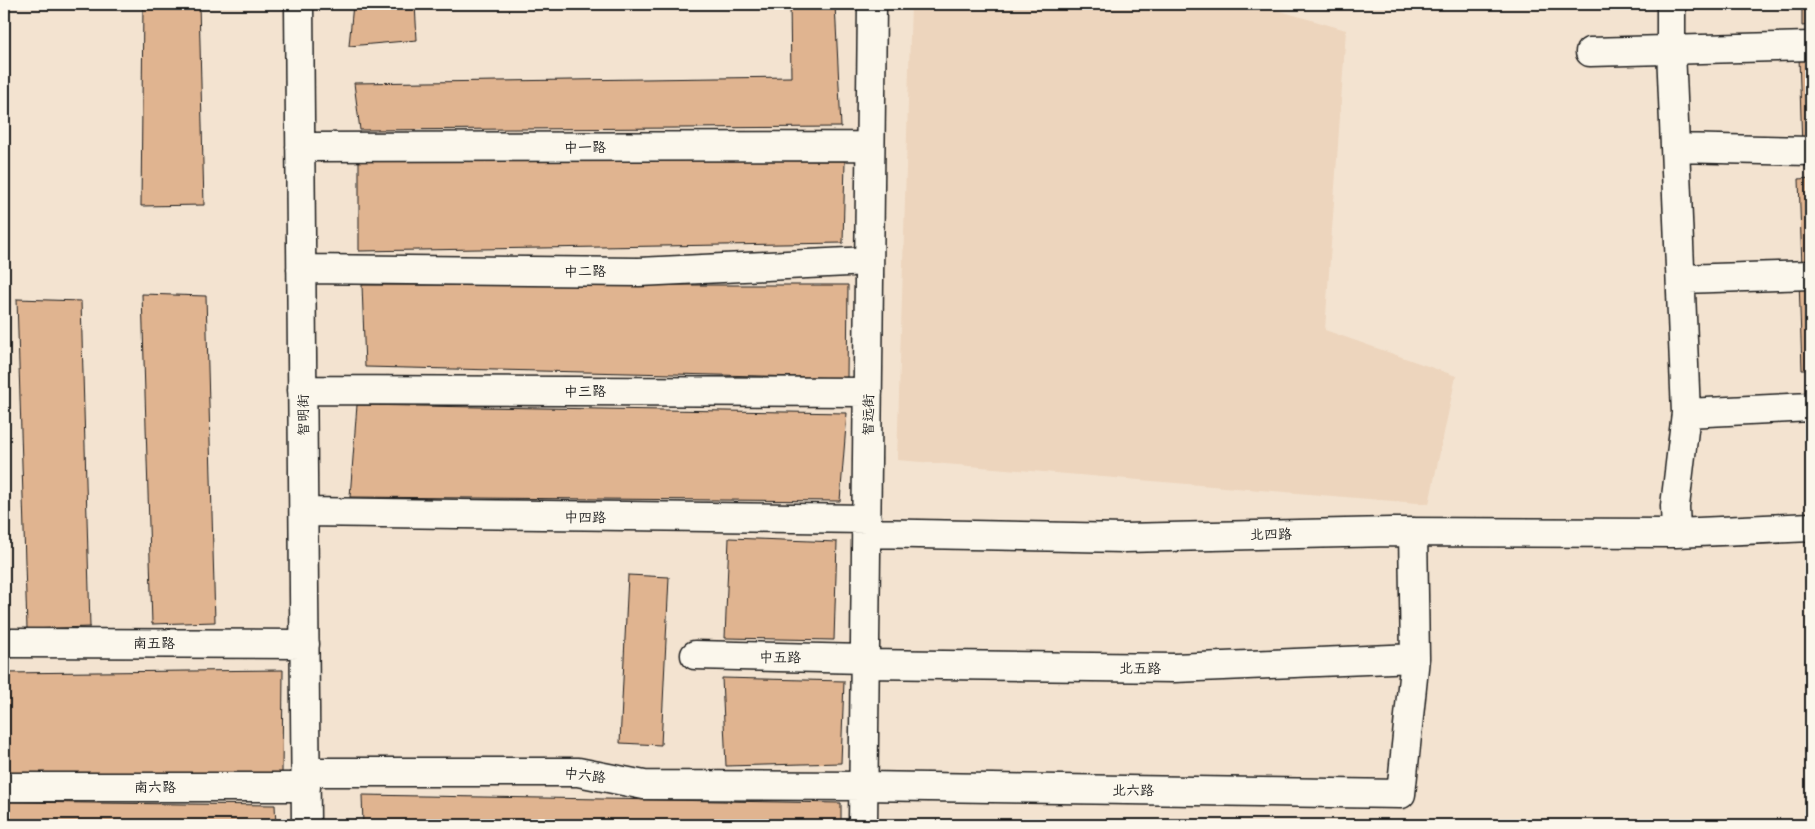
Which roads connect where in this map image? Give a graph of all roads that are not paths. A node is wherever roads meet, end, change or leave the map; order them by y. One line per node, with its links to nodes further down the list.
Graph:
1 (299, 4): 8 (street, 智明街)
2 (872, 4): 7 (street, 智远街)
3 (1671, 4): 5 (street)
4 (1811, 46): 5 (street)
5 (1671, 50): 6 (street); 9 (street)
6 (1590, 52)
7 (870, 146): 8 (street, 中一路); 11 (street, 智远街)
8 (300, 147): 12 (street, 智明街)
9 (1675, 148): 10 (street); 14 (street)
10 (1811, 151)
11 (869, 261): 12 (street, 中二路); 16 (street, 智远街)
12 (301, 269): 15 (street, 智明街)
13 (1811, 275): 14 (street)
14 (1681, 279): 18 (street)
15 (302, 390): 16 (street, 中三路); 19 (street, 智明街)
16 (868, 392): 20 (street, 智远街)
17 (1811, 407): 18 (street)
18 (1686, 413): 23 (street)
19 (304, 512): 20 (street, 中四路); 25 (street, 智明街)
20 (867, 526): 22 (street, 北四路); 28 (street, 智远街)
21 (1811, 527): 23 (street, 北四路)
22 (1413, 532): 23 (street, 北四路); 27 (street)
23 (1676, 532)
24 (4, 643): 25 (street, 南五路)
25 (305, 644): 29 (street, 智明街)
26 (695, 655): 28 (street, 中五路)
27 (1415, 658): 28 (street, 北五路); 30 (street, 北六路)
28 (865, 661): 30 (street, 智远街)
29 (306, 780): 30 (street, 中六路); 31 (street, 南六路); 32 (street, 智明街)
30 (864, 786): 33 (street, 智远街)
31 (4, 787)
32 (306, 825)
33 (863, 825)

